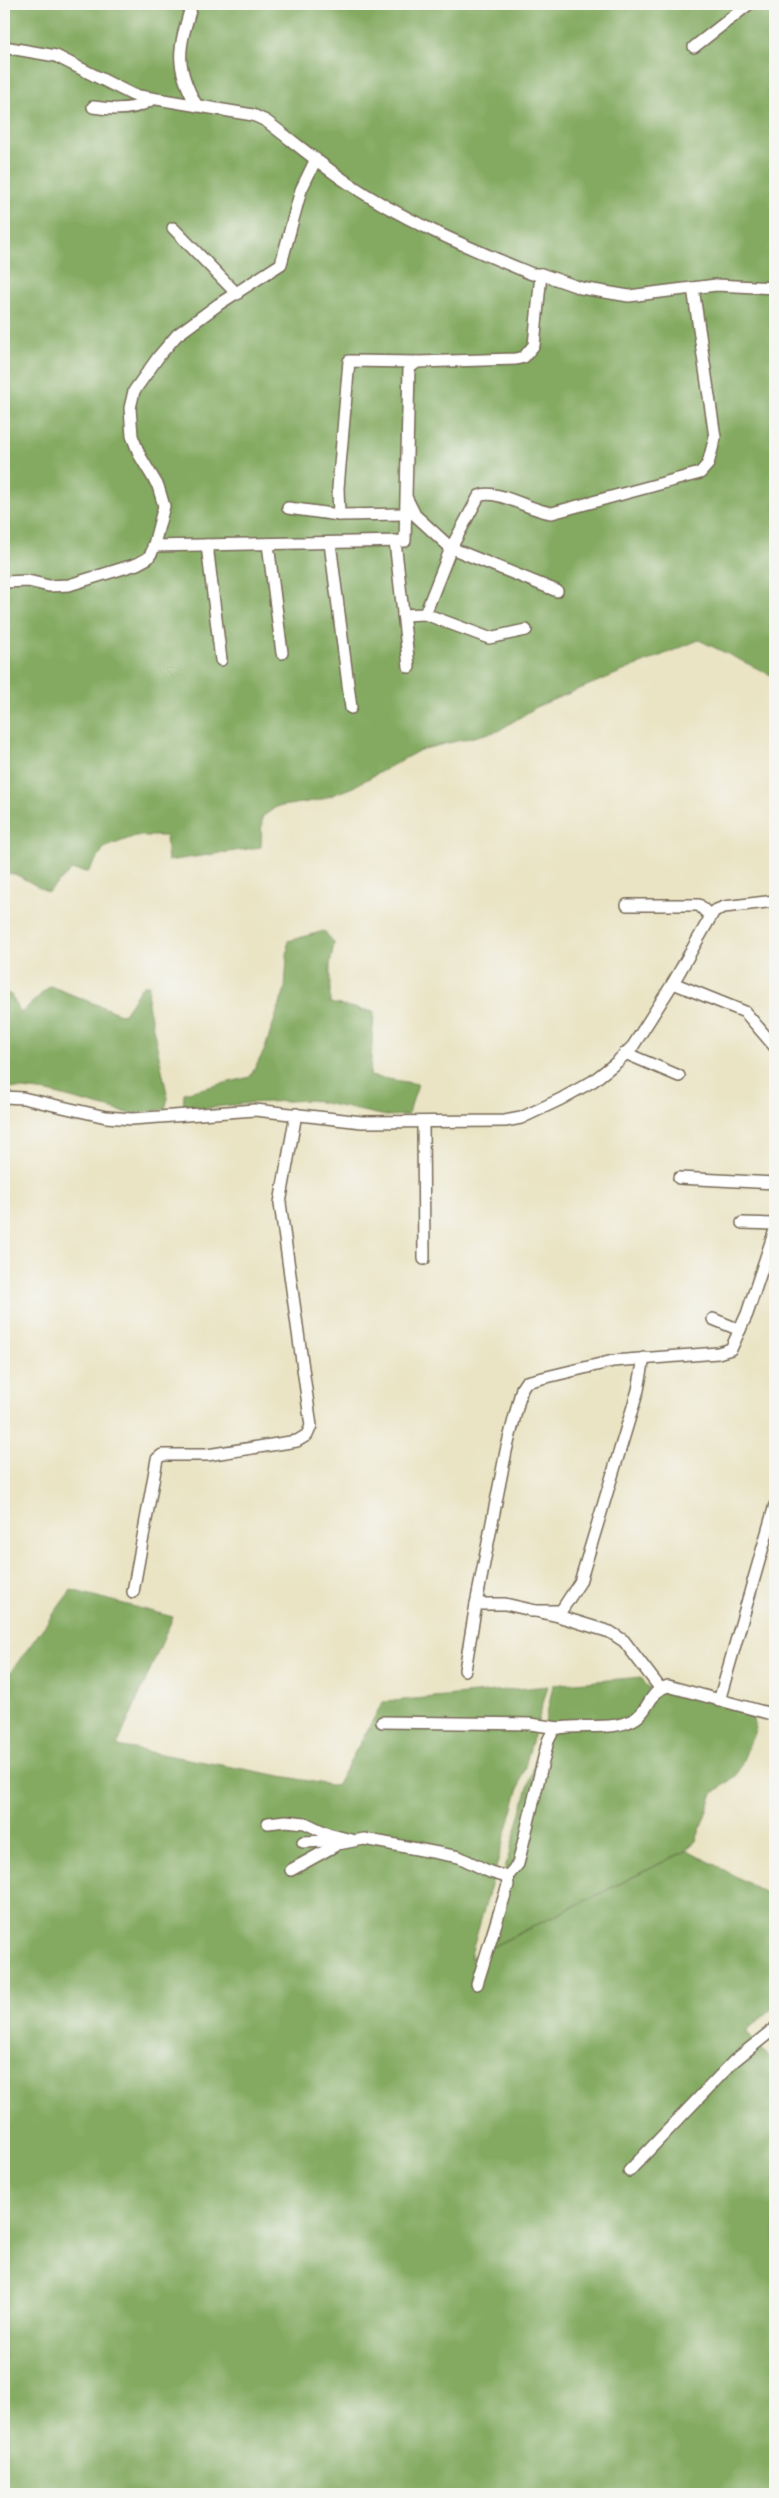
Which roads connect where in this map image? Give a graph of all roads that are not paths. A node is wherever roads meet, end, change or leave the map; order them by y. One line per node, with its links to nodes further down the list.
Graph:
1 (192, 4): 6 (street)
2 (749, 4): 4 (street)
3 (4, 47): 5 (street)
4 (694, 47)
5 (151, 100): 6 (street); 7 (street)
6 (197, 106): 8 (street)
7 (93, 107)
8 (316, 159): 10 (street); 13 (street)
9 (173, 228): 13 (street)
10 (541, 274): 11 (street); 14 (street)
11 (693, 288): 12 (street); 24 (street)
12 (775, 288)
13 (237, 294): 23 (street)
14 (417, 362): 15 (street); 18 (street)
15 (406, 495): 17 (street); 24 (street)
16 (288, 508): 18 (street)
17 (405, 514): 18 (street); 19 (street)
18 (339, 515)
19 (395, 541): 20 (street); 28 (street)
20 (330, 542): 21 (street); 33 (street)
21 (268, 544): 22 (street); 30 (street)
22 (207, 545): 23 (street); 31 (street)
23 (153, 546): 25 (street)
24 (451, 548): 26 (street); 27 (street)
25 (4, 582)
26 (557, 590)
27 (425, 614): 28 (street); 29 (street)
28 (403, 615): 32 (street)
29 (526, 630)
30 (282, 653)
31 (221, 660)
32 (409, 666)
33 (351, 708)
34 (775, 901): 36 (street)
35 (627, 905): 36 (street)
36 (710, 916): 37 (street)
37 (673, 983): 38 (street); 39 (street)
38 (775, 1047)
39 (625, 1054): 40 (street); 43 (street)
40 (679, 1076)
41 (4, 1097): 42 (street)
42 (296, 1114): 43 (street); 54 (street)
43 (423, 1123): 49 (street)
44 (679, 1178): 45 (street)
45 (775, 1183)
46 (742, 1224): 47 (street)
47 (775, 1224)
48 (775, 1230): 51 (street)
49 (424, 1259)
50 (712, 1319): 51 (street)
51 (740, 1330): 52 (street)
52 (644, 1358): 55 (street); 56 (street)
53 (775, 1505): 59 (street)
54 (134, 1592)
55 (476, 1604): 56 (street); 57 (street)
56 (531, 1611): 58 (street)
57 (465, 1670)
58 (660, 1688): 59 (street); 62 (street)
59 (719, 1701): 60 (street)
60 (775, 1715)
61 (382, 1722): 62 (street)
62 (559, 1728): 67 (street)
63 (268, 1823): 64 (street)
64 (351, 1840): 65 (street); 66 (street); 67 (street)
65 (303, 1842)
66 (291, 1870)
67 (507, 1877): 68 (street)
68 (477, 1984)
69 (775, 2028): 70 (street)
70 (629, 2171)

